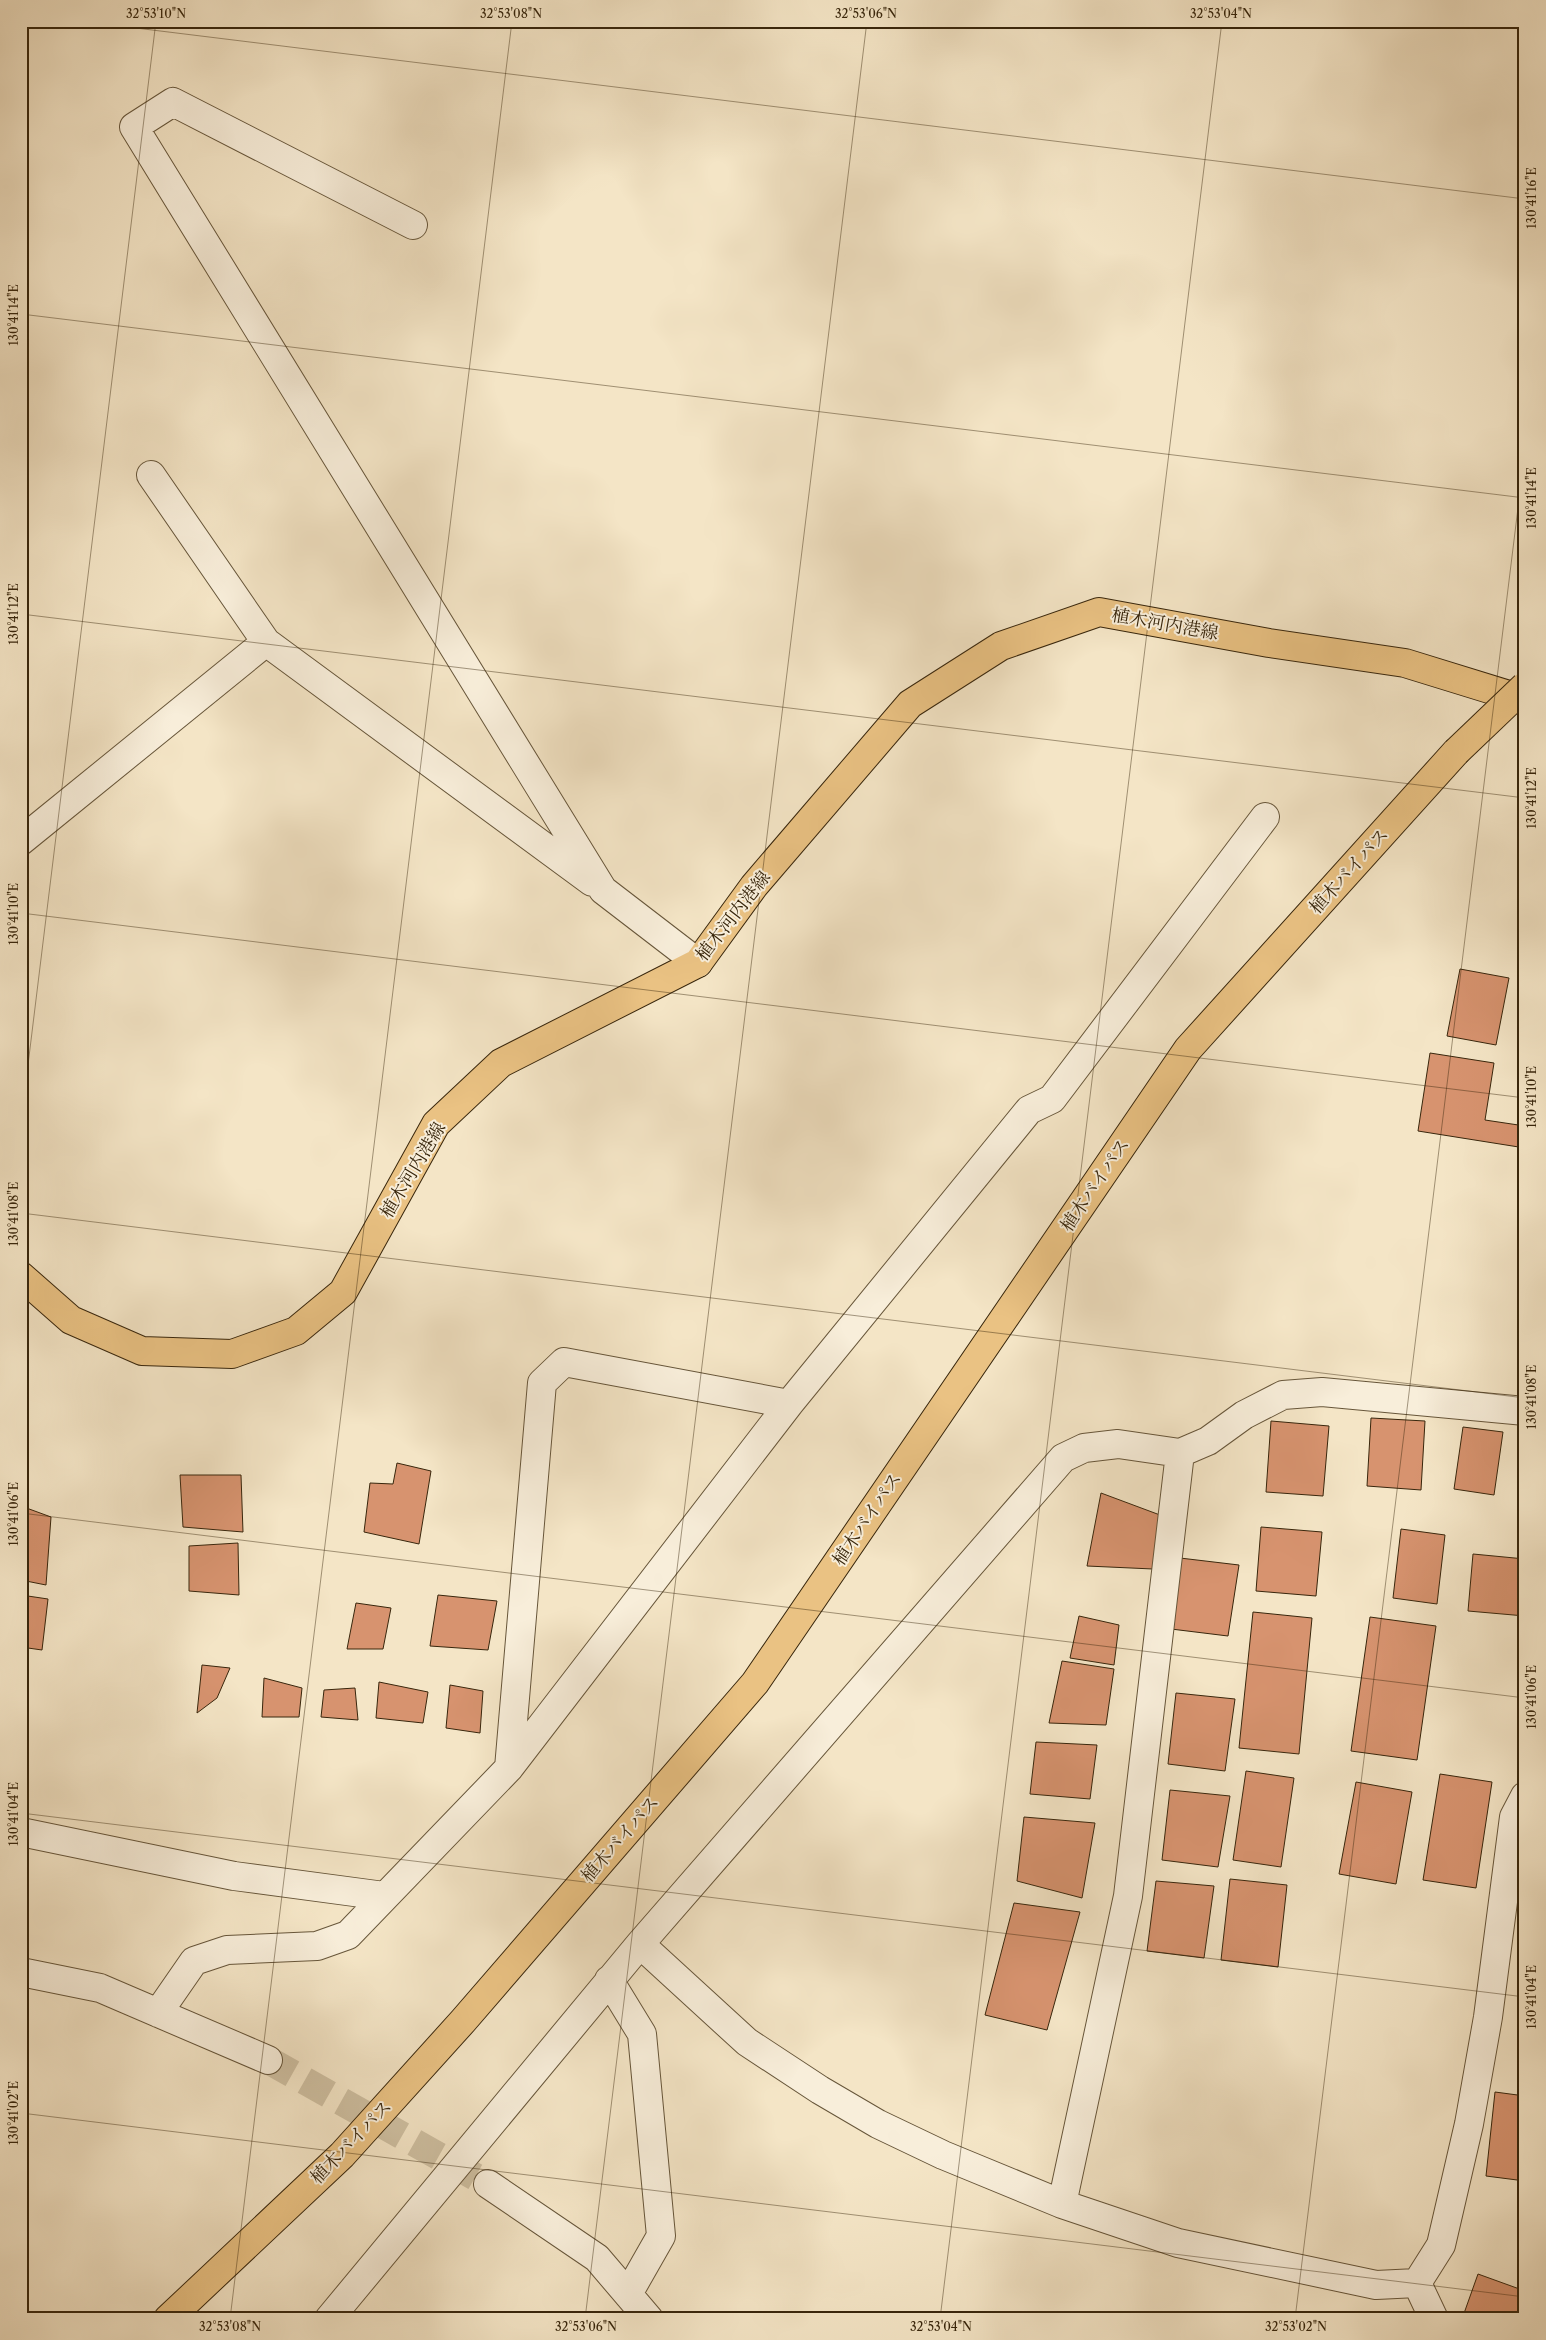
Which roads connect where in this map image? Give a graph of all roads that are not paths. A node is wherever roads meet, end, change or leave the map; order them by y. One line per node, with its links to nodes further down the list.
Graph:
1 (414, 225): 8 (street)
2 (151, 475): 3 (street)
3 (266, 642): 7 (street); 8 (street)
4 (1525, 686): 27 (main road, 植木バイパス, bridge)
5 (1525, 700): 9 (main road, 植木河内港線)
6 (1265, 817): 11 (street)
7 (21, 841)
8 (603, 890): 9 (street)
9 (698, 963): 10 (main road, 植木河内港線)
10 (21, 1276)
11 (789, 1404): 14 (street); 14 (street)
12 (1525, 1411): 13 (street)
13 (1180, 1454): 18 (street); 24 (street)
14 (509, 1768): 17 (street)
15 (1525, 1796): 25 (street)
16 (21, 1832): 17 (street)
17 (384, 1896): 21 (street)
18 (640, 1944): 20 (street); 24 (street)
19 (21, 1972): 21 (street)
20 (609, 1980): 26 (street); 28 (street)
21 (158, 2013): 22 (street)
22 (268, 2060)
23 (488, 2184): 26 (street)
24 (1062, 2204): 25 (street)
25 (1417, 2283): 30 (street)
26 (628, 2294): 29 (street)
27 (168, 2319)
28 (329, 2319)
29 (648, 2319)
30 (1434, 2319)

